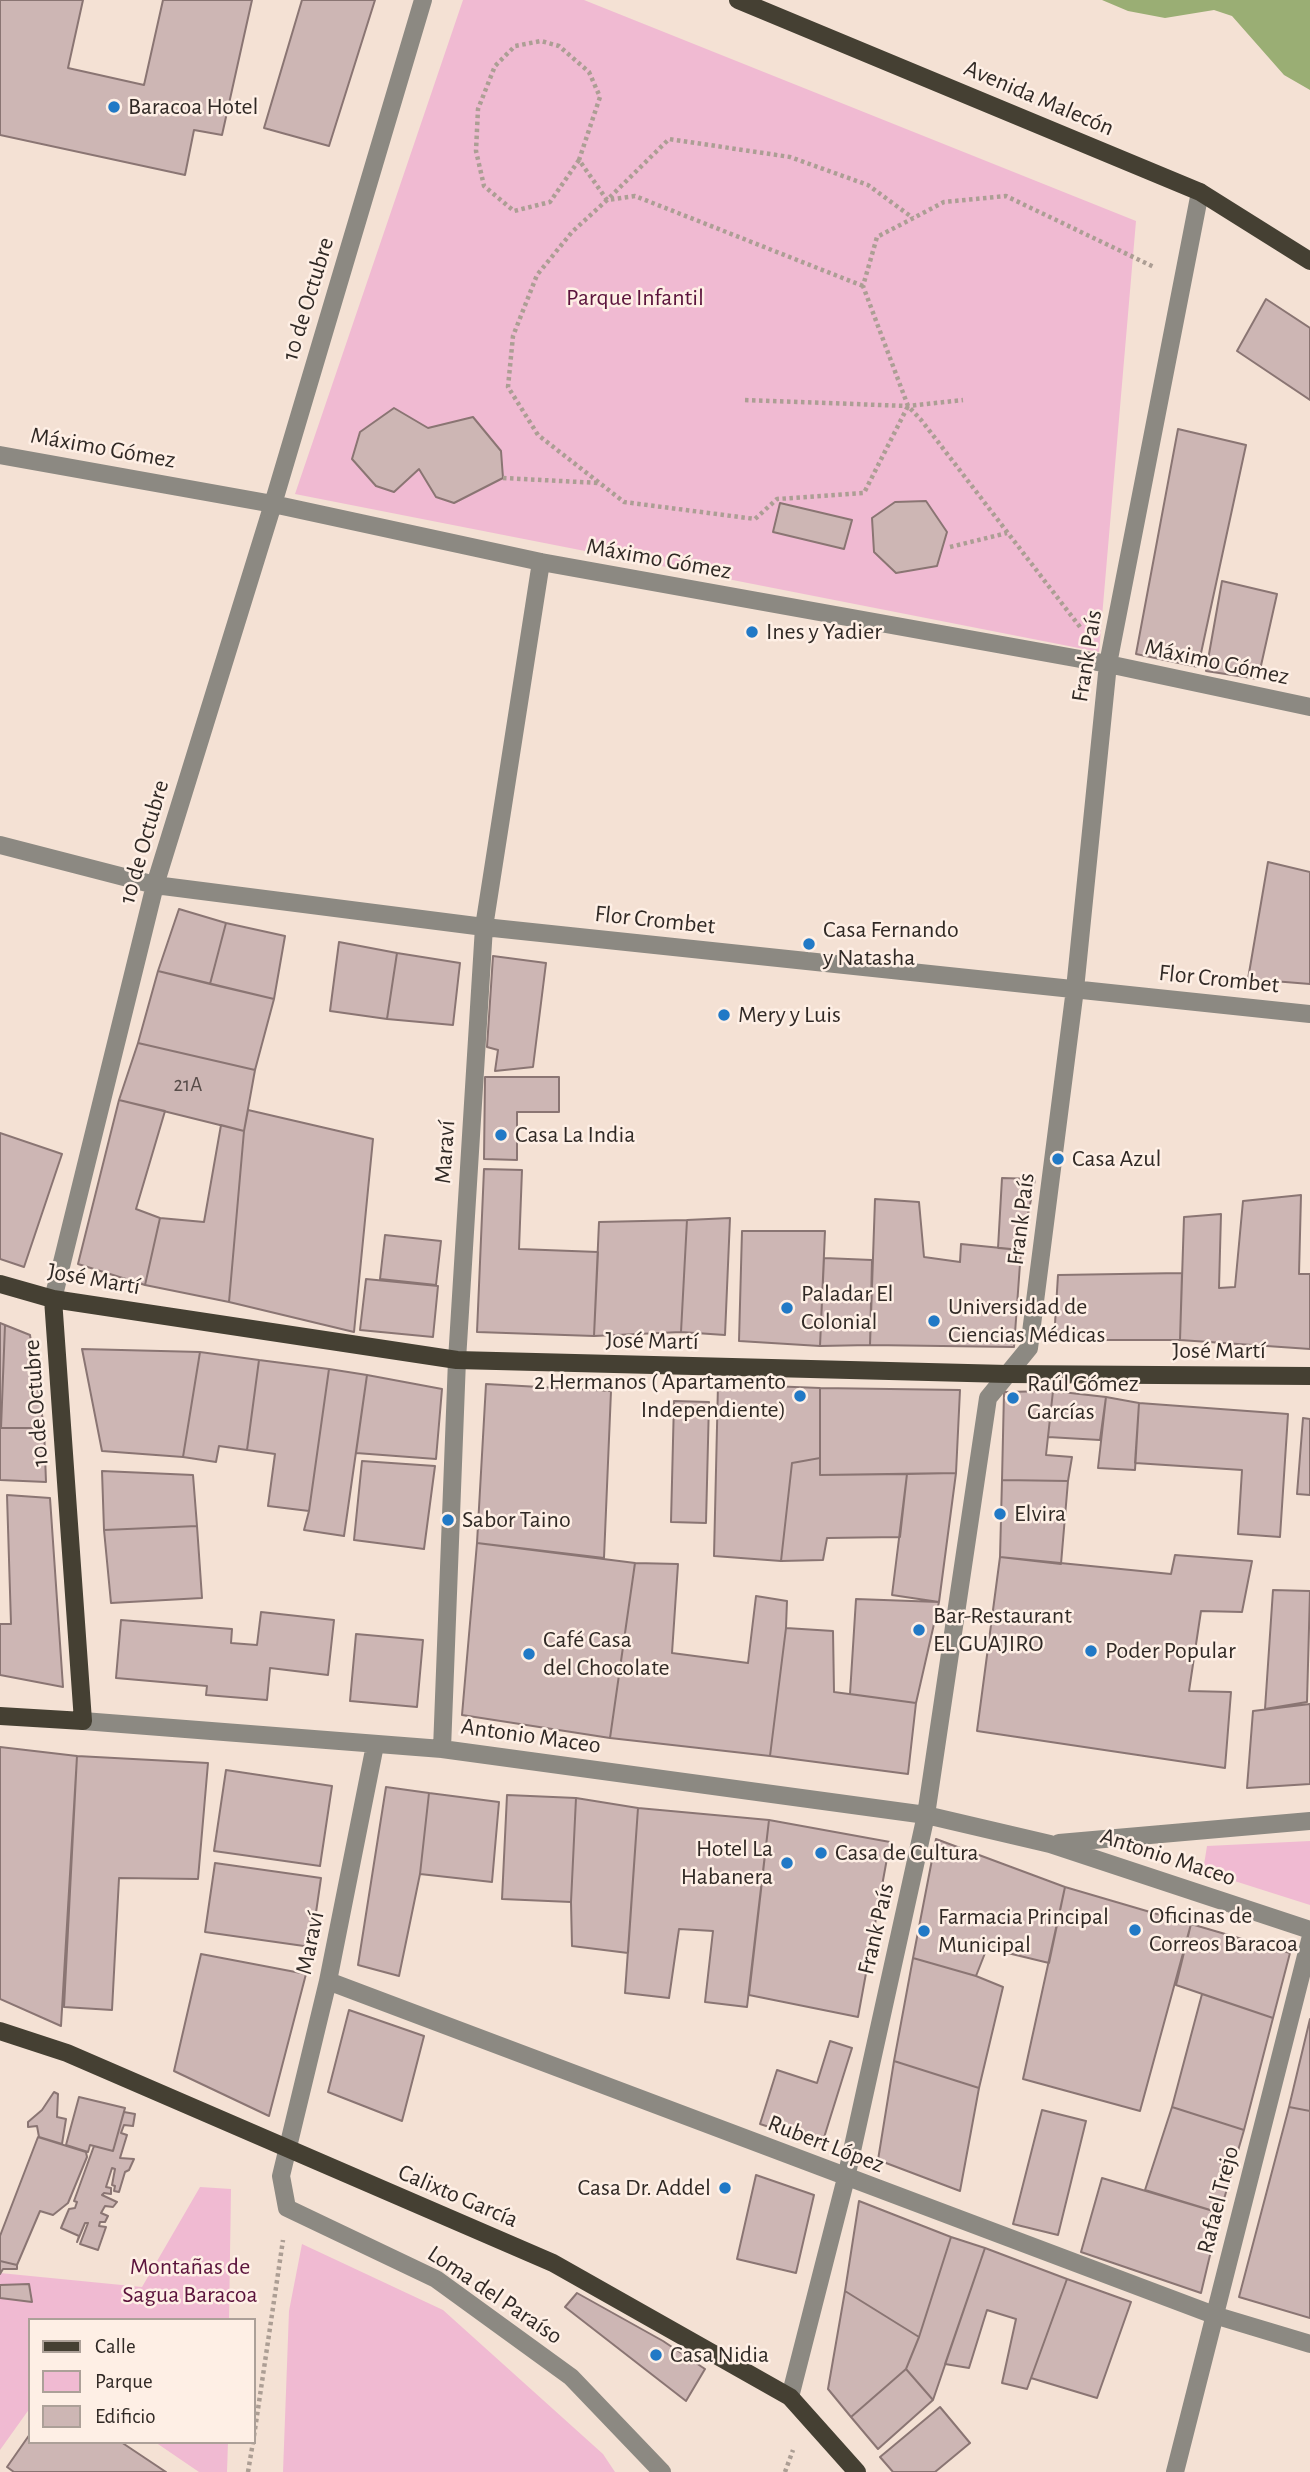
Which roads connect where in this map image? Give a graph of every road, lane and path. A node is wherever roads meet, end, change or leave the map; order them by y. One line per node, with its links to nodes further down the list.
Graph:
1 (423, 0): 16 (street, 10 de Octubre)
2 (738, 0): 4 (main road, Avenida Malecón)
3 (579, 160): 3 (path); 5 (path)
4 (1200, 192): 7 (main road, Avenida Malecón); 8 (street, Frank País)
5 (607, 200): 6 (path); 9 (path); 15 (path)
6 (913, 218): 8 (path); 9 (path)
7 (1310, 261)
8 (1183, 281): 20 (street, Frank País)
9 (863, 286): 12 (path)
10 (745, 400): 12 (path)
11 (963, 400): 12 (path)
12 (908, 406): 15 (path); 17 (path)
13 (0, 454): 16 (street, Máximo Gómez)
14 (503, 478): 15 (path)
15 (600, 483)
16 (273, 504): 19 (street, Máximo Gómez); 23 (street, 10 de Octubre)
17 (1007, 533): 18 (path); 20 (path)
18 (950, 547)
19 (541, 562): 20 (street, Máximo Gómez); 24 (street, Maraví)
20 (1108, 664): 21 (street, Máximo Gómez); 25 (street, Frank País)
21 (1310, 707)
22 (0, 845): 23 (street, Flor Crombet)
23 (155, 885): 24 (street, Flor Crombet); 28 (street, 10 de Octubre)
24 (484, 927): 25 (street, Flor Crombet); 29 (street, Maraví)
25 (1075, 989): 26 (street, Flor Crombet); 30 (street, Frank País)
26 (1310, 1014)
27 (0, 1284): 28 (main road, José Martí)
28 (53, 1299): 29 (main road, José Martí); 33 (main road, 10 de Octubre)
29 (457, 1360): 30 (main road, José Martí); 35 (street, Maraví)
30 (1007, 1374): 31 (main road, José Martí); 36 (street, Frank País)
31 (1310, 1376)
32 (0, 1716): 33 (main road, Antonio Maceo)
33 (83, 1720): 34 (street, Antonio Maceo)
34 (375, 1745): 35 (street, Antonio Maceo); 41 (street, Maraví)
35 (442, 1749): 36 (street, Antonio Maceo)
36 (926, 1815): 38 (street, Antonio Maceo); 44 (street, Frank País)
37 (1310, 1821): 38 (street, Antonio Maceo)
38 (1050, 1844): 39 (street, Antonio Maceo)
39 (1310, 1930)
40 (1310, 1940): 46 (street, Rafael Trejo)
41 (328, 1981): 43 (street, Maraví); 44 (street, Rubert López)
42 (0, 2031): 43 (main road, Calixto García)
43 (287, 2150): 45 (street); 48 (main road, Calixto García)
44 (846, 2178): 46 (street, Rubert López); 48 (street, Frank País)
45 (287, 2208): 49 (path); 52 (street, Loma del Paraíso)
46 (1214, 2315): 47 (street, Rubert López); 54 (street, Rafael Trejo)
47 (1310, 2344)
48 (790, 2398): 53 (main road, Calixto García)
49 (256, 2421)
50 (253, 2444): 51 (path)
51 (248, 2472)
52 (662, 2472)
53 (857, 2472)
54 (1175, 2472)

